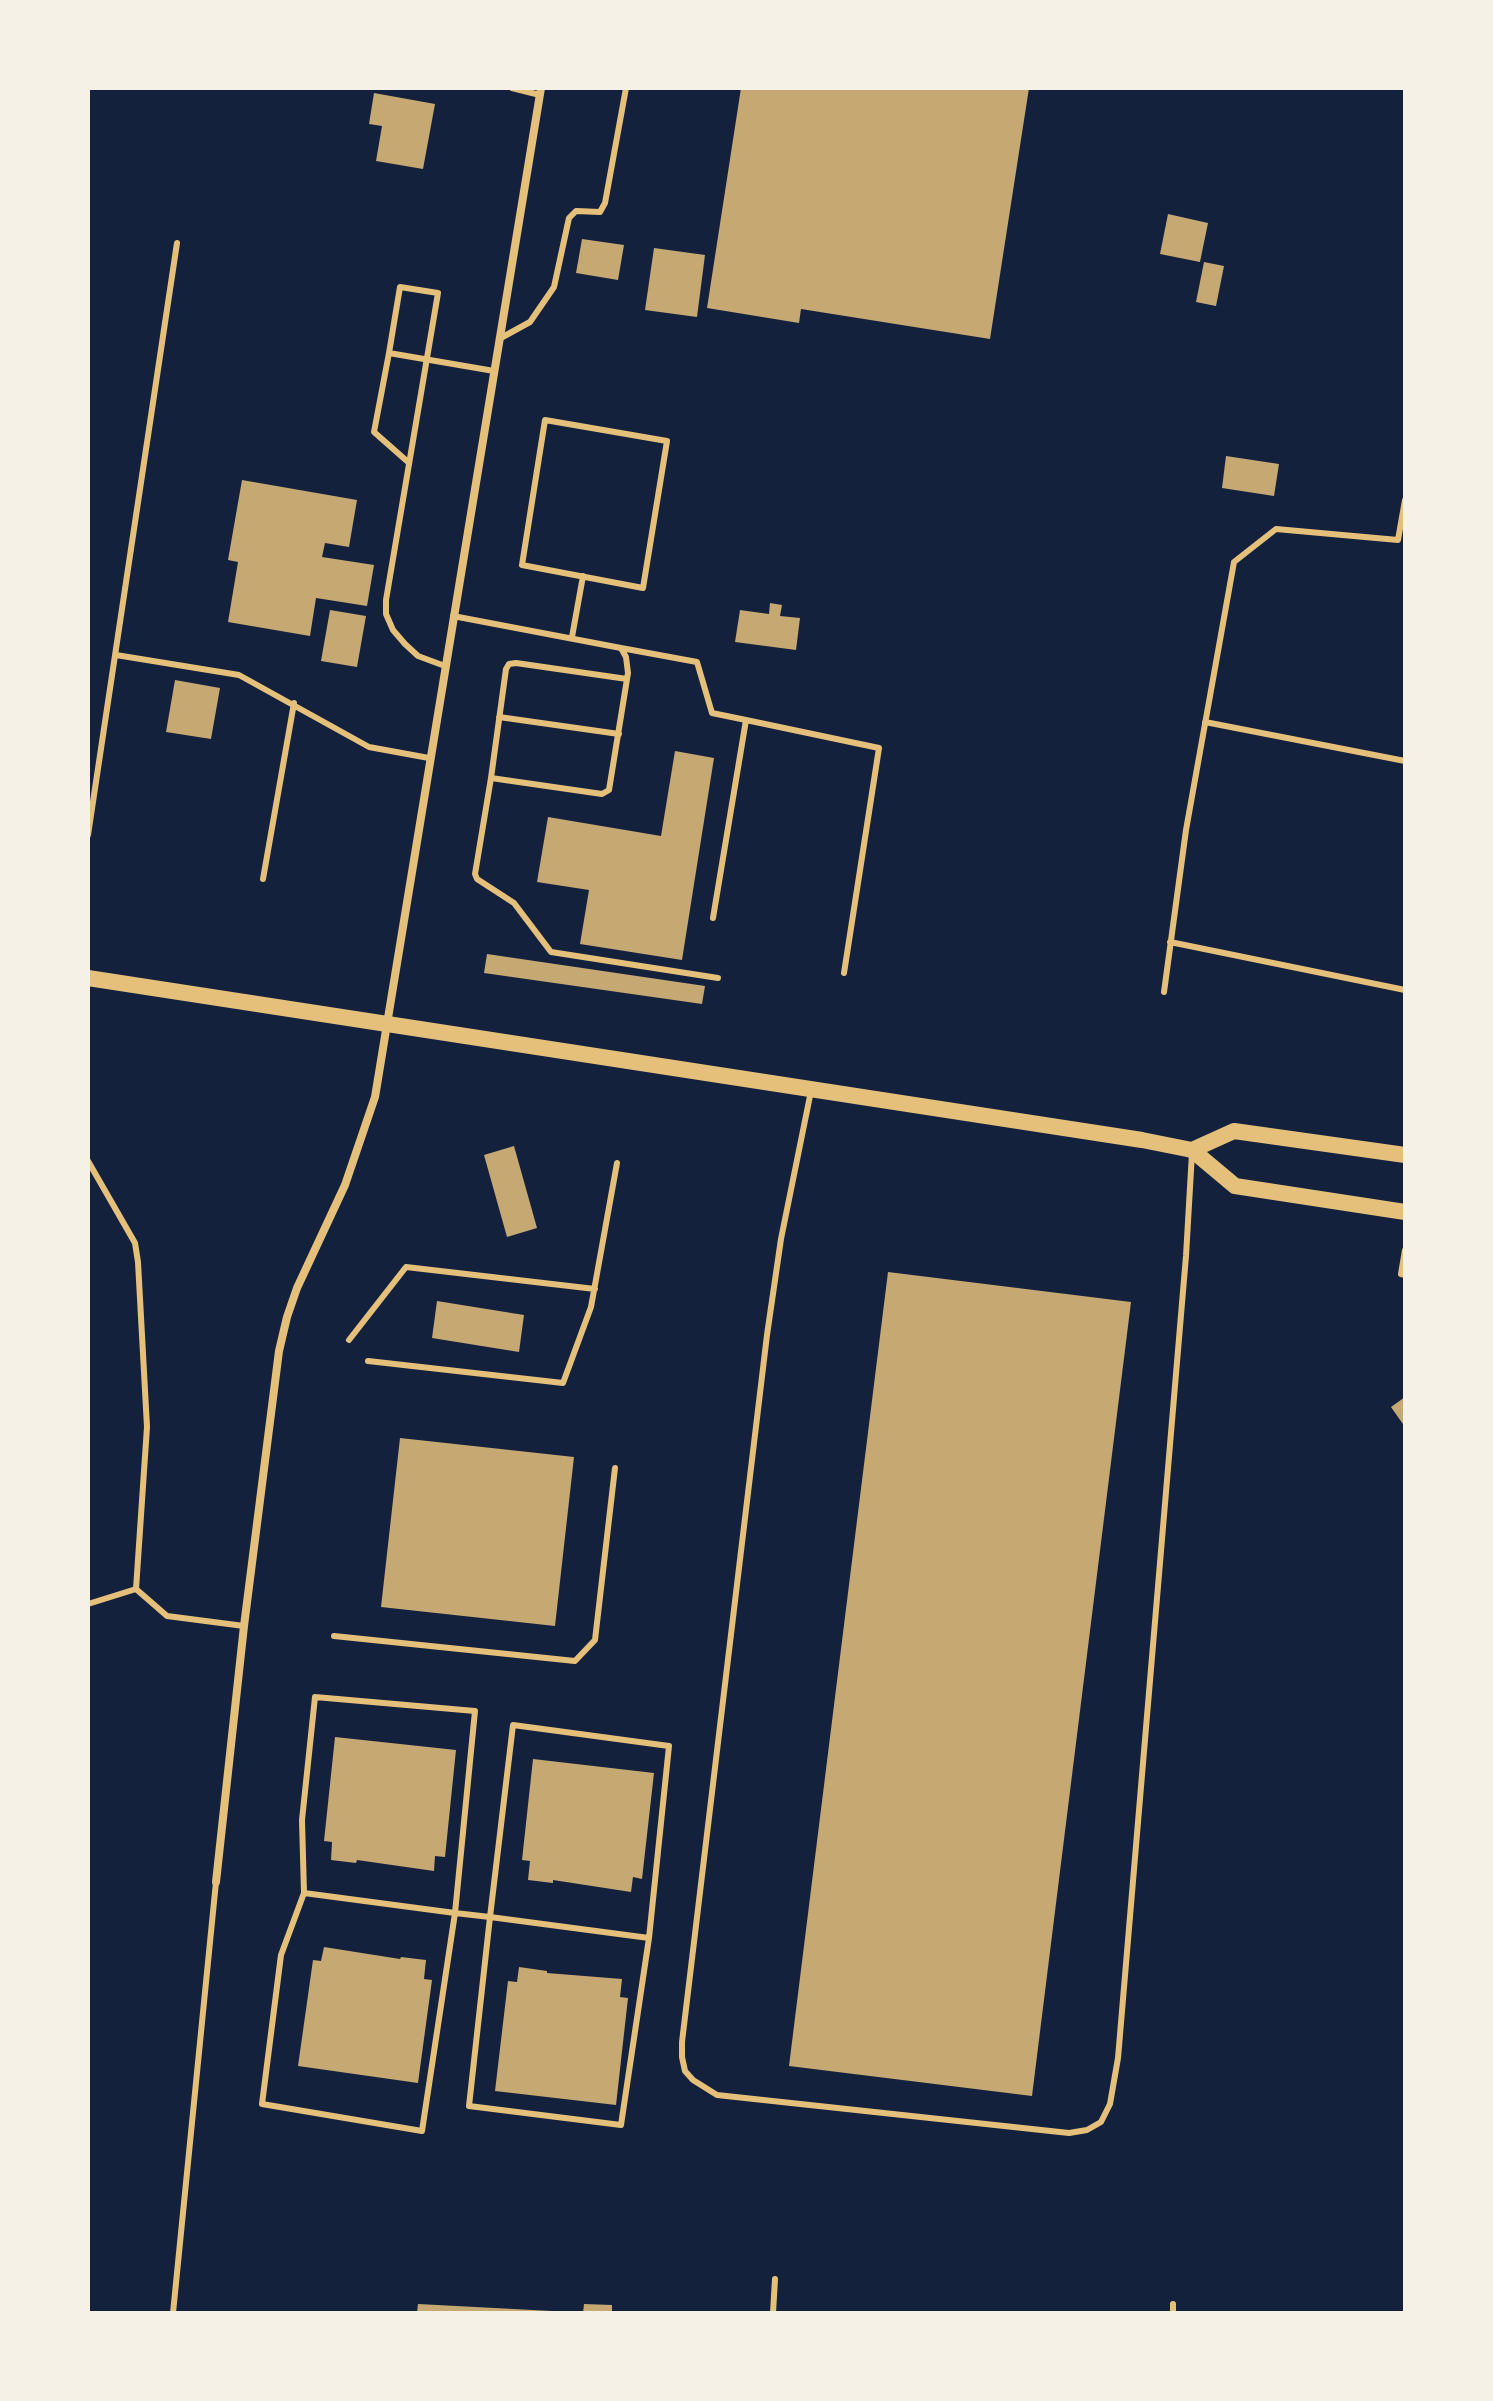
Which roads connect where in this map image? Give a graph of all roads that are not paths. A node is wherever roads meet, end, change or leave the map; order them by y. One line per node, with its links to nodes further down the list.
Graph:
1 (512, 88): 3 (lane)
2 (626, 88): 5 (lane)
3 (540, 92): 5 (street)
4 (177, 243): 15 (lane)
5 (499, 339): 8 (street)
6 (389, 353): 7 (lane); 7 (lane); 9 (lane)
7 (427, 360): 8 (lane); 9 (lane)
8 (494, 371): 12 (street)
9 (408, 462): 16 (lane)
10 (1405, 500): 21 (lane)
11 (583, 576): 11 (lane); 13 (lane)
12 (453, 616): 13 (lane); 16 (street)
13 (572, 637): 14 (lane)
14 (621, 648): 17 (lane); 20 (lane)
15 (116, 655): 18 (lane); 26 (lane)
16 (445, 666): 23 (street)
17 (627, 679): 19 (lane); 22 (lane)
18 (294, 703): 23 (lane); 27 (lane)
19 (499, 717): 22 (lane); 25 (lane)
20 (746, 720): 28 (lane); 30 (lane)
21 (1205, 722): 24 (lane); 29 (lane)
22 (619, 734): 25 (lane)
23 (429, 758): 35 (street)
24 (1405, 761)
25 (491, 778): 32 (lane)
26 (88, 835)
27 (263, 879)
28 (713, 918)
29 (1170, 942): 33 (lane); 34 (lane)
30 (844, 973)
31 (88, 978): 35 (main road)
32 (718, 978)
33 (1405, 990)
34 (1164, 992)
35 (387, 1023): 36 (main road); 50 (street)
36 (811, 1087): 37 (main road); 37 (lane)
37 (1192, 1150): 38 (main road); 41 (main road)
38 (1405, 1155)
39 (88, 1161): 48 (lane)
40 (617, 1163): 44 (lane)
41 (1405, 1212)
42 (1405, 1250): 43 (lane)
43 (1405, 1275)
44 (595, 1289): 45 (lane); 46 (lane)
45 (349, 1340)
46 (368, 1361)
47 (615, 1468): 51 (lane)
48 (136, 1589): 49 (lane); 50 (lane)
49 (88, 1604)
50 (244, 1626): 52 (street)
51 (334, 1636)
52 (216, 1882): 59 (lane)
53 (304, 1893): 54 (lane); 54 (lane); 54 (lane)
54 (455, 1913): 55 (lane)
55 (490, 1917): 56 (lane); 56 (lane); 56 (lane)
56 (649, 1938)
57 (775, 2279): 60 (lane)
58 (1173, 2304): 61 (lane)
59 (173, 2313)
60 (773, 2313)
61 (1173, 2313)

